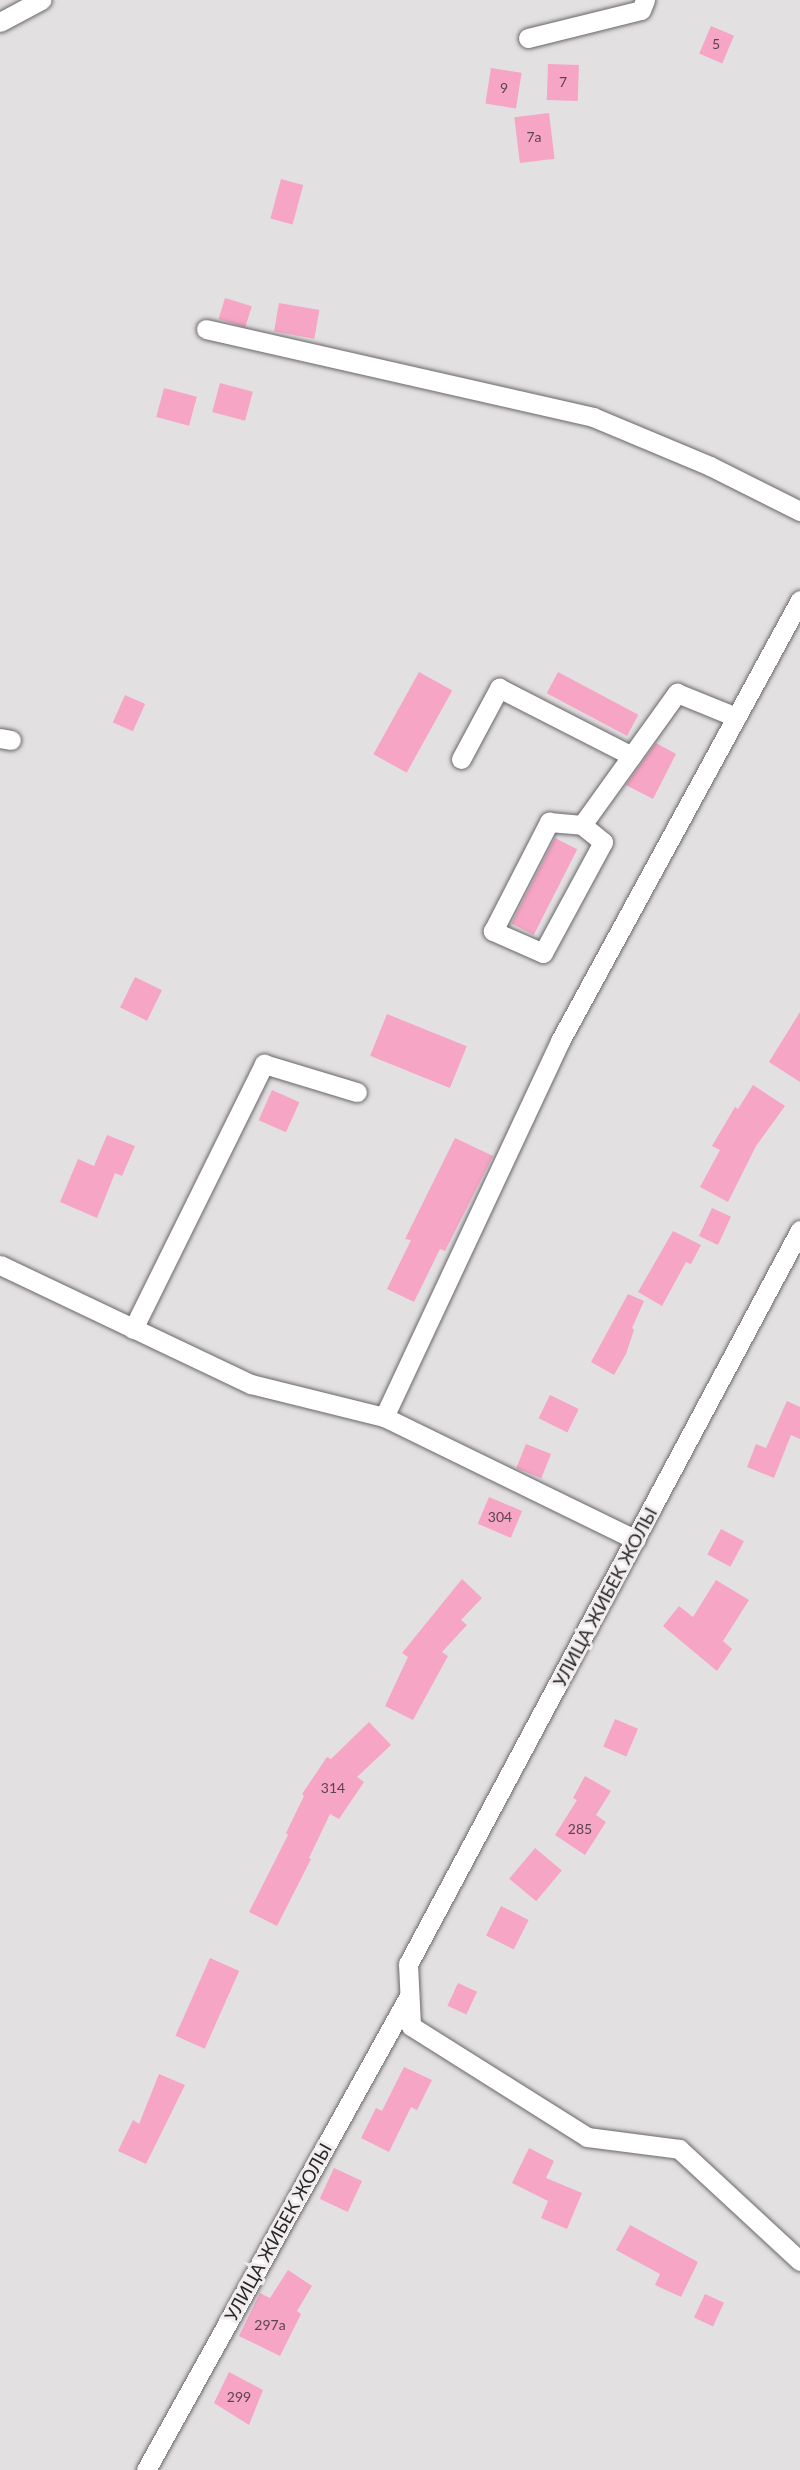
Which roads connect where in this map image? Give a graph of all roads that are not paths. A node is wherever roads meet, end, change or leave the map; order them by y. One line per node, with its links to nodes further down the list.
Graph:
1 (41, 0): 3 (street)
2 (645, 0): 4 (street)
3 (0, 22)
4 (528, 38)
5 (206, 329): 6 (street)
6 (800, 511)
7 (800, 600): 8 (street)
8 (736, 717): 9 (street); 16 (street)
9 (632, 755): 10 (street); 11 (street)
10 (461, 759)
11 (582, 825): 11 (street)
12 (357, 1092): 15 (street)
13 (800, 1230): 17 (street, УЛИЦА ЖИБЕК ЖОЛЫ)
14 (0, 1265): 15 (street)
15 (133, 1329): 16 (street)
16 (384, 1417): 17 (street)
17 (636, 1540): 18 (street, УЛИЦА ЖИБЕК ЖОЛЫ)
18 (410, 1995): 19 (street); 20 (street, УЛИЦА ЖИБЕК ЖОЛЫ)
19 (800, 2261)
20 (146, 2470)

